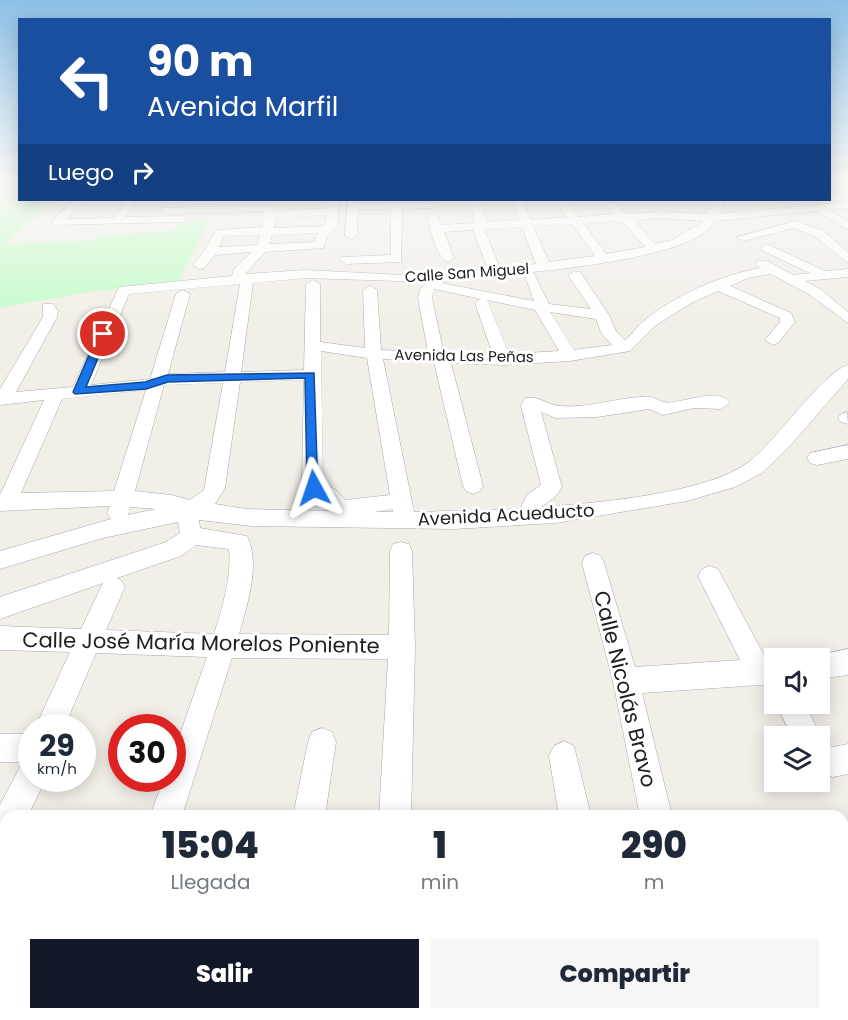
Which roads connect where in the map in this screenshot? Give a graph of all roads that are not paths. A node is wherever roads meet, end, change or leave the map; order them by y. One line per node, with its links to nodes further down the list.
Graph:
1 (435, 229): 28 (street)
2 (106, 230): 16 (street)
3 (297, 230): 15 (street)
4 (328, 230): 22 (street)
5 (351, 230): 17 (street)
6 (396, 230): 31 (street)
7 (480, 230): 35 (street)
8 (528, 230): 34 (street)
9 (582, 230): 29 (street)
10 (635, 230): 24 (street)
11 (677, 230): 20 (street)
12 (701, 230): 20 (street, Calle San Miguel)
13 (769, 230): 19 (street)
14 (807, 230): 21 (street)
15 (268, 231): 22 (street); 26 (street)
16 (101, 235)
17 (351, 235)
18 (848, 236): 21 (street)
19 (743, 237)
20 (686, 238): 24 (street, Calle San Miguel)
21 (825, 238): 25 (street)
22 (260, 248): 26 (street); 43 (street)
23 (767, 248): 27 (street)
24 (654, 249): 29 (street, Calle San Miguel)
25 (843, 249): 30 (street)
26 (211, 251): 32 (street)
27 (789, 251): 33 (street); 36 (street)
28 (448, 258)
29 (603, 258): 34 (street, Calle San Miguel)
30 (848, 259)
31 (346, 260)
32 (199, 265)
33 (766, 266): 40 (street); 42 (street)
34 (544, 267): 35 (street, Calle San Miguel)
35 (496, 273): 41 (street, Calle San Miguel)
36 (822, 273): 37 (street); 42 (street)
37 (848, 273)
38 (528, 275): 52 (street)
39 (575, 275): 53 (street)
40 (738, 278): 45 (street); 50 (street)
41 (402, 279): 43 (street, Calle San Miguel); 52 (street)
42 (791, 279): 54 (street)
43 (245, 281): 64 (street); 66 (street, Calle San Miguel)
44 (313, 284): 56 (street)
45 (718, 286): 50 (street); 57 (street)
46 (427, 289): 59 (street)
47 (370, 290): 58 (street)
48 (183, 294): 65 (street)
49 (482, 303): 61 (street)
50 (763, 305): 55 (street)
51 (48, 307): 68 (street)
52 (542, 307): 53 (street); 60 (street)
53 (602, 315): 57 (street)
54 (848, 319)
55 (773, 340)
56 (312, 345): 58 (street, Avenida Las Peñas); 63 (street)
57 (624, 348): 60 (street, Avenida Las Peñas)
58 (374, 354): 59 (street, Avenida Las Peñas); 79 (street)
59 (441, 356): 61 (street, Avenida Las Peñas); 72 (street)
60 (570, 356): 61 (street, Avenida Las Peñas)
61 (503, 360)
62 (848, 370): 78 (street, Avenida Acueducto)
63 (311, 375): 64 (street); 76 (street)
64 (232, 376): 65 (street); 80 (street)
65 (157, 381): 66 (street); 73 (street)
66 (79, 392): 67 (street)
67 (55, 394): 68 (street); 74 (street)
68 (2, 399)
69 (721, 403): 78 (street)
70 (848, 452): 71 (street)
71 (817, 458)
72 (473, 486)
73 (121, 499): 74 (street); 80 (street); 81 (street)
74 (4, 502)
75 (388, 502): 76 (street)
76 (340, 509): 77 (street)
77 (217, 511): 79 (street, Avenida Acueducto); 80 (street, Avenida Acueducto)
78 (529, 517): 79 (street, Avenida Acueducto)
79 (405, 521)
80 (190, 524): 81 (street, Avenida Acueducto); 87 (street, Avenida Acueducto); 90 (street)
81 (114, 528): 83 (street, Avenida Acueducto)
82 (401, 551): 91 (street)
83 (0, 560)
84 (593, 563): 96 (street, Calle Nicolás Bravo)
85 (710, 576): 92 (street)
86 (113, 587): 89 (street)
87 (0, 608)
88 (0, 638): 89 (street, Calle José María Morelos Poniente)
89 (89, 642): 90 (street, Calle José María Morelos Poniente); 97 (street)
90 (223, 646): 91 (street, Calle José María Morelos Poniente); 106 (street)
91 (402, 647): 108 (street)
92 (764, 662)
93 (848, 662): 94 (street)
94 (830, 664)
95 (764, 671): 96 (street)
96 (626, 681): 110 (street, Calle Nicolás Bravo)
97 (56, 714)
98 (322, 742): 107 (street)
99 (0, 748): 100 (street)
100 (18, 748)
101 (564, 756): 109 (street)
102 (848, 759): 103 (street)
103 (830, 761)
104 (24, 792): 105 (street)
105 (14, 810)
106 (168, 810)
107 (310, 810)
108 (394, 810)
109 (574, 810)
110 (655, 810)

